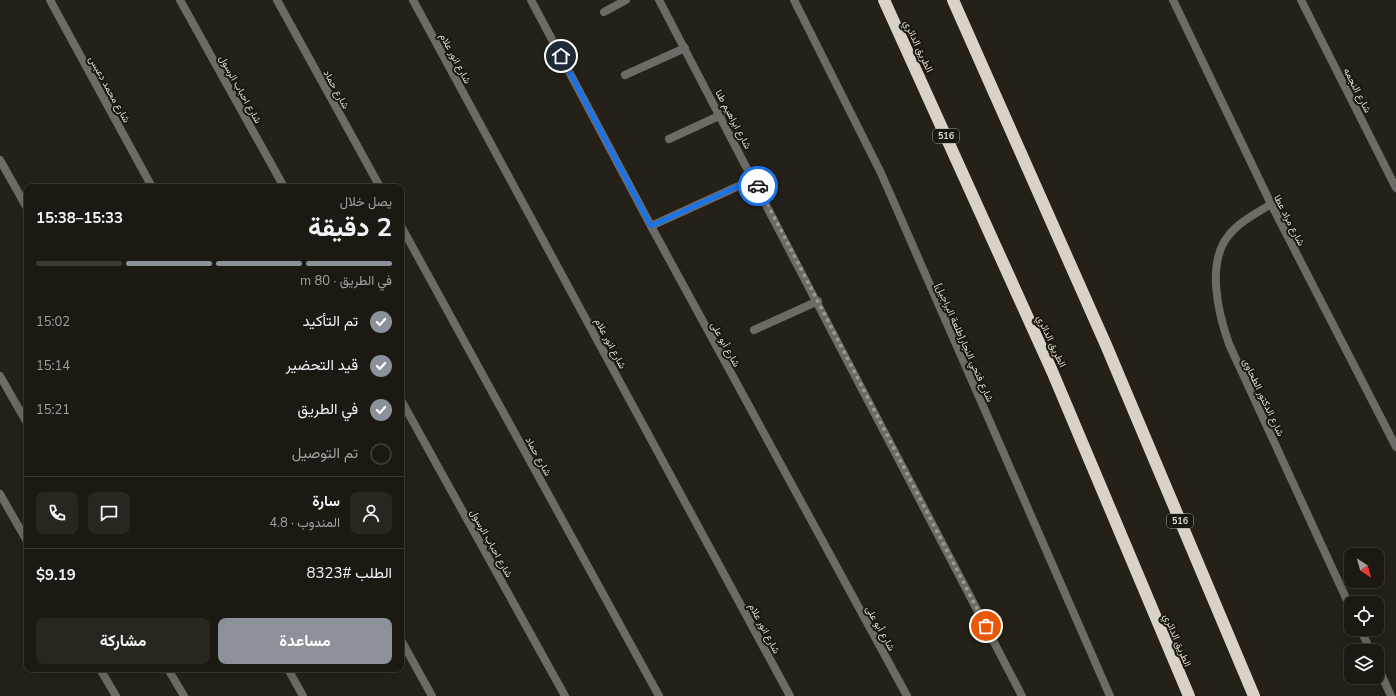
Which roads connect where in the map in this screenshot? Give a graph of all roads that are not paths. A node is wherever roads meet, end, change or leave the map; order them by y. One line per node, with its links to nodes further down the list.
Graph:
1 (50, 0): 20 (street, شارع محمد دعبس)
2 (180, 0): 21 (street, شارع احباب الرسول)
3 (277, 0): 22 (street, شارع حماد)
4 (413, 0): 48 (street, شارع انور علام)
5 (531, 0): 26 (street, شارع أبو على)
6 (626, 0): 13 (street)
7 (659, 0): 14 (street, شارع ابراهيم طنا)
8 (794, 0): 51 (street, شارع فتحي النجار[طلعة البراجيل])
9 (884, 0): 52 (highway, الطريق الدائري / 516)
10 (953, 0): 53 (highway, 516)
11 (1173, 0): 25 (street, شارع مراد عطا)
12 (1301, 0): 23 (street, شارع النجمه)
13 (604, 12)
14 (685, 48): 15 (street); 16 (street, شارع ابراهيم طنا)
15 (625, 75)
16 (721, 115): 17 (street); 19 (street, شارع ابراهيم طنا)
17 (669, 139)
18 (0, 160): 24 (street)
19 (754, 179): 26 (street); 28 (street, شارع ابراهيم طنا)
20 (150, 184)
21 (282, 184)
22 (378, 184)
23 (1396, 188)
24 (24, 203)
25 (1270, 204): 33 (street, شارع مراد عطا); 36 (street, شارع الدكتور الطحاوى)
26 (651, 226): 49 (street, شارع أبو على)
27 (404, 231): 47 (street, شارع حماد)
28 (818, 302): 29 (street); 50 (street, شارع ابراهيم طنا)
29 (754, 330)
30 (0, 376): 32 (street)
31 (404, 405): 46 (street, شارع احباب الرسول)
32 (24, 418)
33 (1396, 447)
34 (0, 494): 35 (street)
35 (24, 536)
36 (1345, 596)
37 (404, 645): 45 (street)
38 (102, 672): 42 (street)
39 (170, 672): 43 (street)
40 (290, 672): 44 (street)
41 (1384, 680): 54 (street)
42 (116, 696)
43 (184, 696)
44 (303, 696)
45 (432, 696)
46 (565, 696)
47 (659, 696)
48 (790, 696)
49 (907, 696)
50 (1022, 696)
51 (1110, 696)
52 (1189, 696)
53 (1254, 696)
54 (1391, 696)

